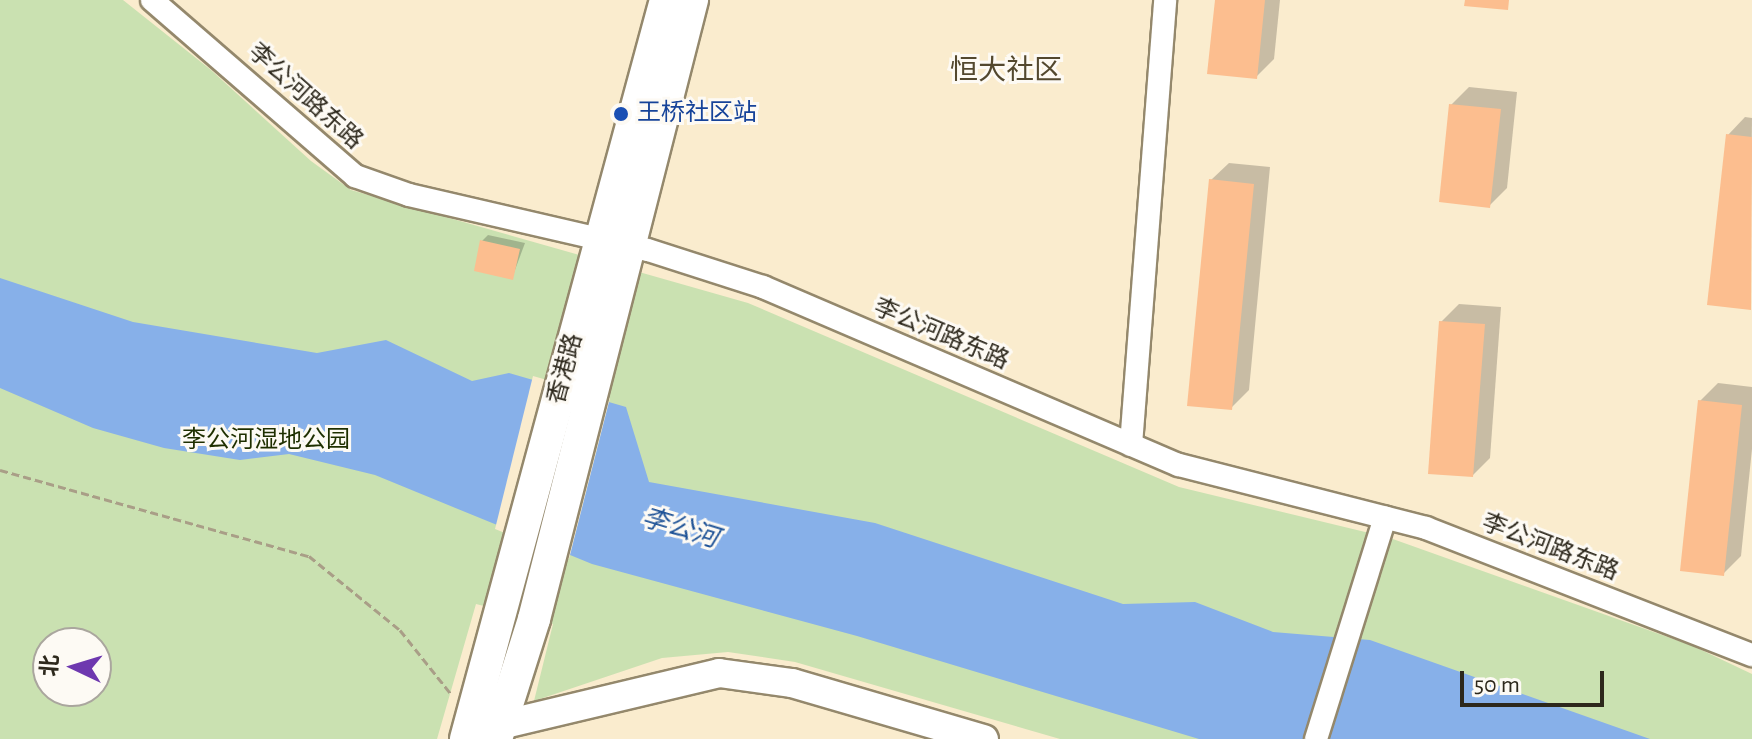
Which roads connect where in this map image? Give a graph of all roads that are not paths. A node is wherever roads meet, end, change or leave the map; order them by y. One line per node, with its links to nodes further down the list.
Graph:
1 (152, 0): 5 (street, 李公河路东路)
2 (666, 0): 5 (main road, 香港路)
3 (692, 0): 5 (main road, 香港路)
4 (1165, 0): 7 (street)
5 (613, 240): 6 (main road, 香港路); 7 (street, 李公河路东路)
6 (590, 331): 10 (main road, 香港路); 10 (main road, 香港路)
7 (1131, 445): 8 (street, 李公河路东路)
8 (1385, 518): 9 (street, 李公河路东路); 12 (street)
9 (1752, 655)
10 (484, 732): 11 (street)
11 (984, 739)
12 (1316, 739)

